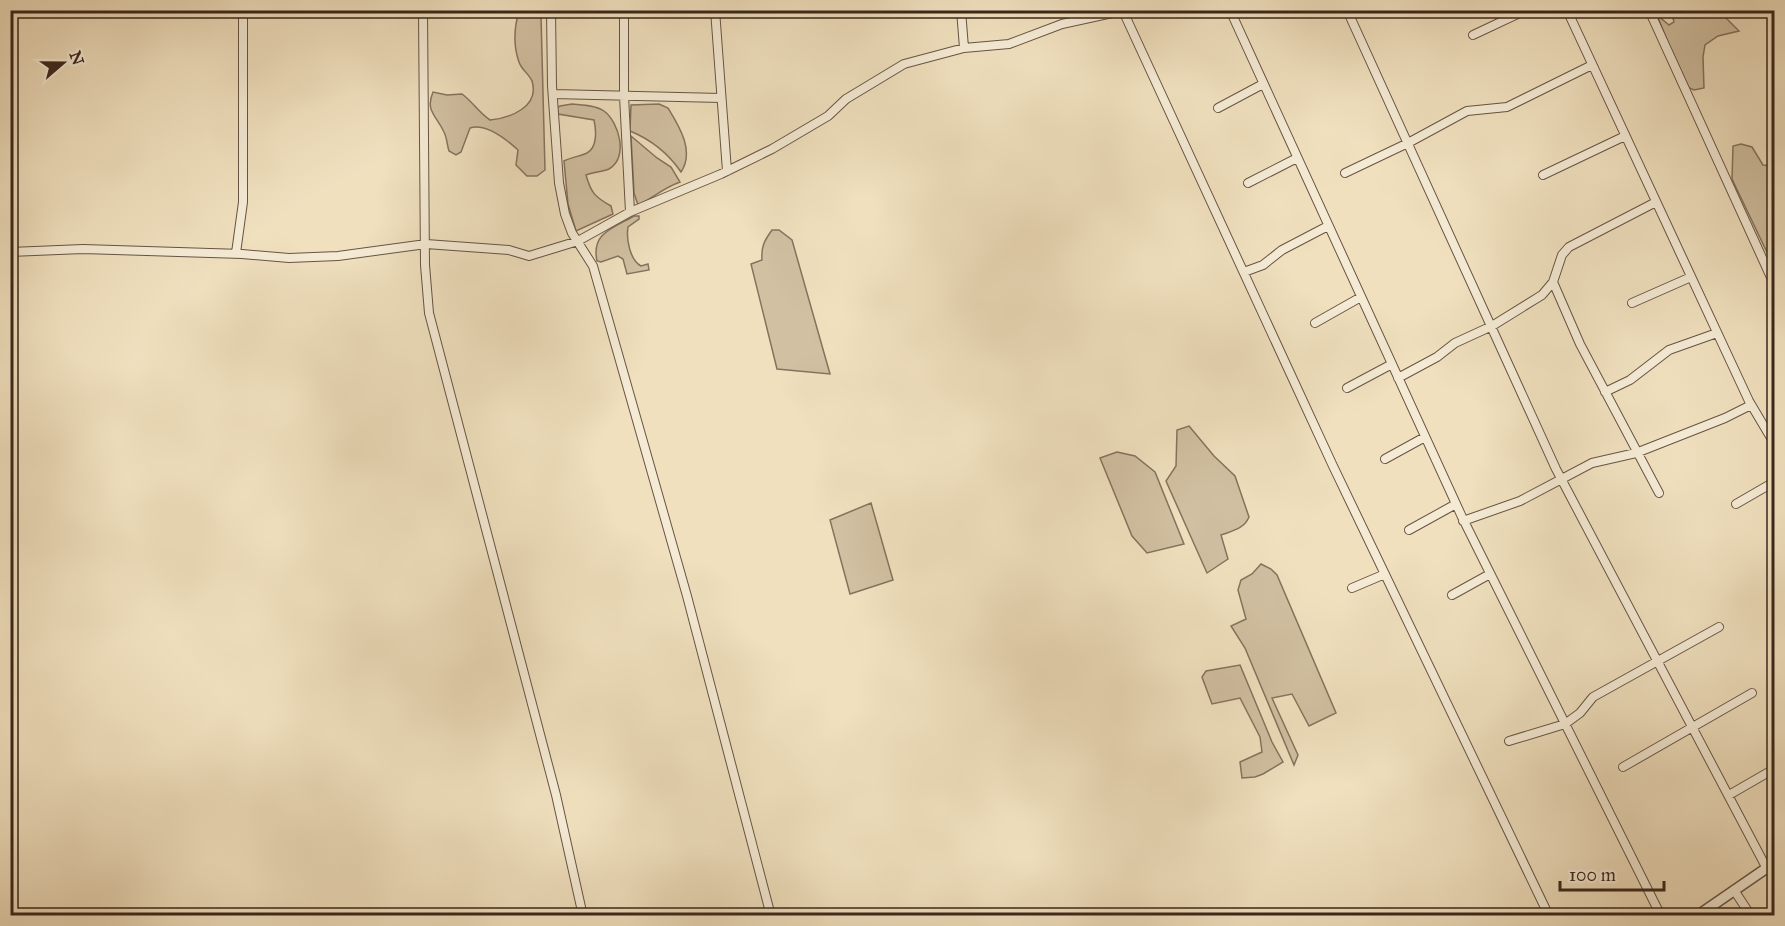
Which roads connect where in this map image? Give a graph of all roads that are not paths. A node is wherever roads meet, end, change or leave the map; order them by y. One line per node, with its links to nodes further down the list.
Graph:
1 (243, 10): 34 (street)
2 (423, 10): 32 (street)
3 (551, 10): 17 (street)
4 (624, 10): 18 (street)
5 (715, 10): 19 (street)
6 (961, 10): 14 (street)
7 (1230, 10): 16 (street)
8 (1347, 10): 22 (street)
9 (1526, 10): 13 (street)
10 (1567, 10): 15 (street)
11 (1649, 10): 38 (street)
12 (1120, 11): 14 (street); 35 (street)
13 (1473, 35)
14 (964, 48): 24 (street)
15 (1592, 65): 21 (street); 22 (street)
16 (1263, 84): 20 (street); 23 (street)
17 (553, 94): 18 (street); 31 (street)
18 (624, 96): 19 (street); 29 (street)
19 (722, 98): 24 (street)
20 (1218, 108)
21 (1625, 136): 26 (street); 28 (street)
22 (1408, 143): 25 (street); 42 (street)
23 (1297, 158): 27 (street); 30 (street)
24 (727, 171): 29 (street)
25 (1345, 173)
26 (1544, 175)
27 (1248, 183)
28 (1656, 202): 36 (street); 37 (street)
29 (630, 212): 31 (street)
30 (1328, 226): 35 (street); 39 (street)
31 (578, 241): 32 (street); 76 (street)
32 (426, 244): 34 (street); 75 (street)
33 (10, 252): 34 (street)
34 (236, 253)
35 (1244, 272): 60 (street)
36 (1691, 277): 40 (street); 43 (street)
37 (1553, 282): 42 (street); 47 (street)
38 (1774, 284)
39 (1361, 297): 41 (street); 44 (street)
40 (1632, 303)
41 (1315, 322)
42 (1492, 326): 45 (street); 53 (street)
43 (1717, 333): 47 (street); 48 (street)
44 (1392, 364): 45 (street); 46 (street)
45 (1398, 378): 49 (street)
46 (1347, 388)
47 (1605, 392): 51 (street)
48 (1752, 405): 50 (street); 51 (street)
49 (1425, 437): 52 (street); 56 (street)
50 (1774, 443)
51 (1636, 453): 53 (street); 55 (street)
52 (1385, 459)
53 (1562, 480): 58 (street); 65 (street)
54 (1774, 482): 57 (street)
55 (1659, 493)
56 (1456, 504): 58 (street); 59 (street)
57 (1736, 504)
58 (1463, 521): 61 (street)
59 (1409, 530)
60 (1385, 574): 62 (street); 77 (street)
61 (1490, 574): 63 (street); 67 (street)
62 (1352, 588)
63 (1452, 595)
64 (1719, 627): 65 (street)
65 (1659, 660): 67 (street); 68 (street)
66 (1752, 693): 68 (street)
67 (1565, 724): 69 (street); 78 (street)
68 (1693, 727): 70 (street); 72 (street)
69 (1509, 741)
70 (1623, 767)
71 (1774, 769): 72 (street)
72 (1729, 795): 73 (street)
73 (1770, 865): 74 (street)
74 (1734, 890): 79 (street); 80 (street)
75 (583, 915)
76 (771, 915)
77 (1549, 915)
78 (1661, 915)
79 (1697, 915)
80 (1751, 915)

